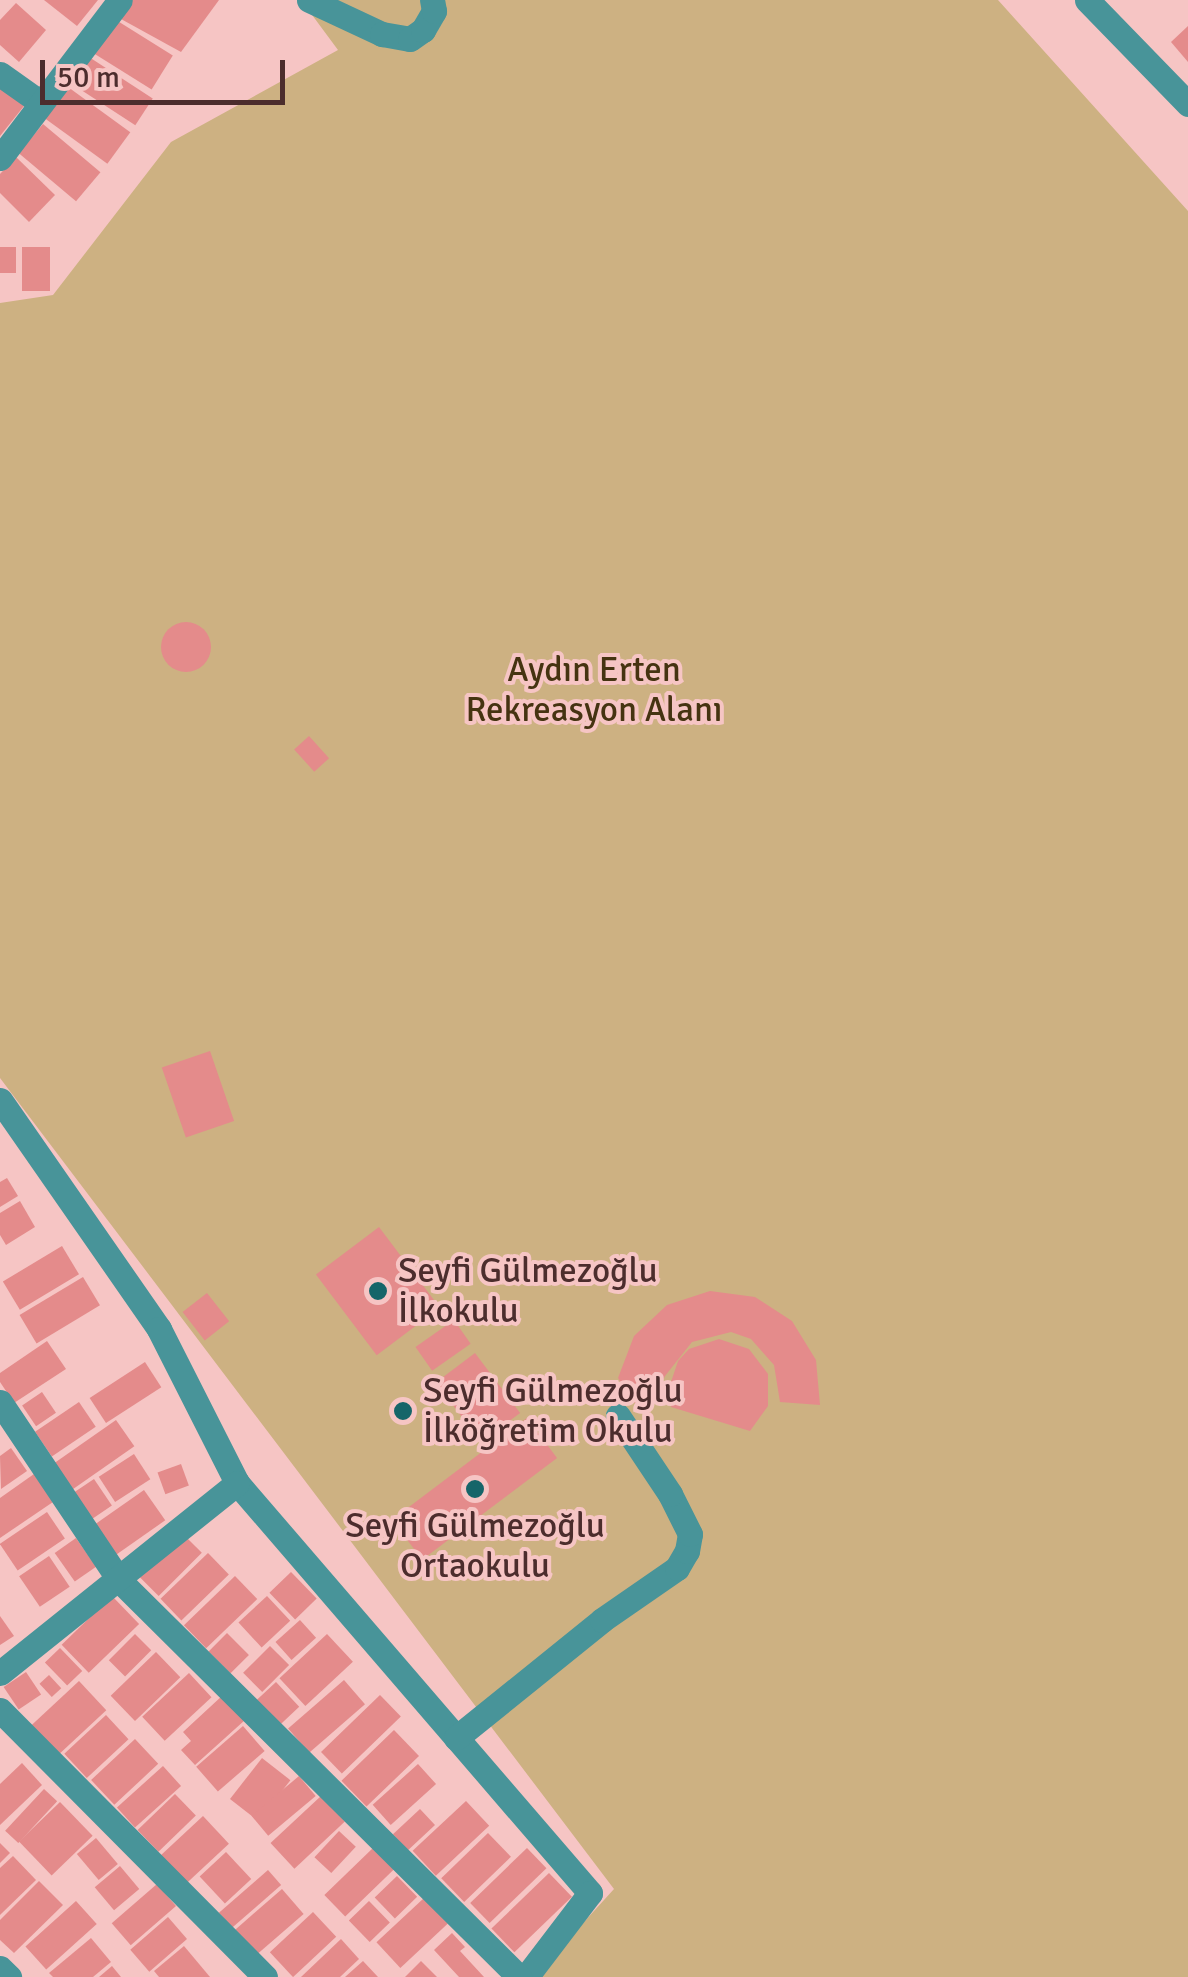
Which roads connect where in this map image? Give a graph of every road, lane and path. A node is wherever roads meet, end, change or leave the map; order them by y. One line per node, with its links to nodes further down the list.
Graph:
1 (120, 0): 6 (street)
2 (309, 0): 3 (street)
3 (432, 0)
4 (1087, 0): 7 (street)
5 (0, 74): 6 (street)
6 (41, 103): 8 (street)
7 (1188, 104)
8 (0, 158)
9 (5, 1114): 12 (street)
10 (0, 1402): 13 (street)
11 (618, 1416): 16 (street)
12 (237, 1483): 13 (street); 16 (street)
13 (119, 1580): 14 (street); 20 (street)
14 (0, 1673)
15 (0, 1710): 18 (street)
16 (456, 1738): 20 (street)
17 (0, 1968): 19 (street)
18 (258, 1975)
19 (9, 1977)
20 (523, 1977)

